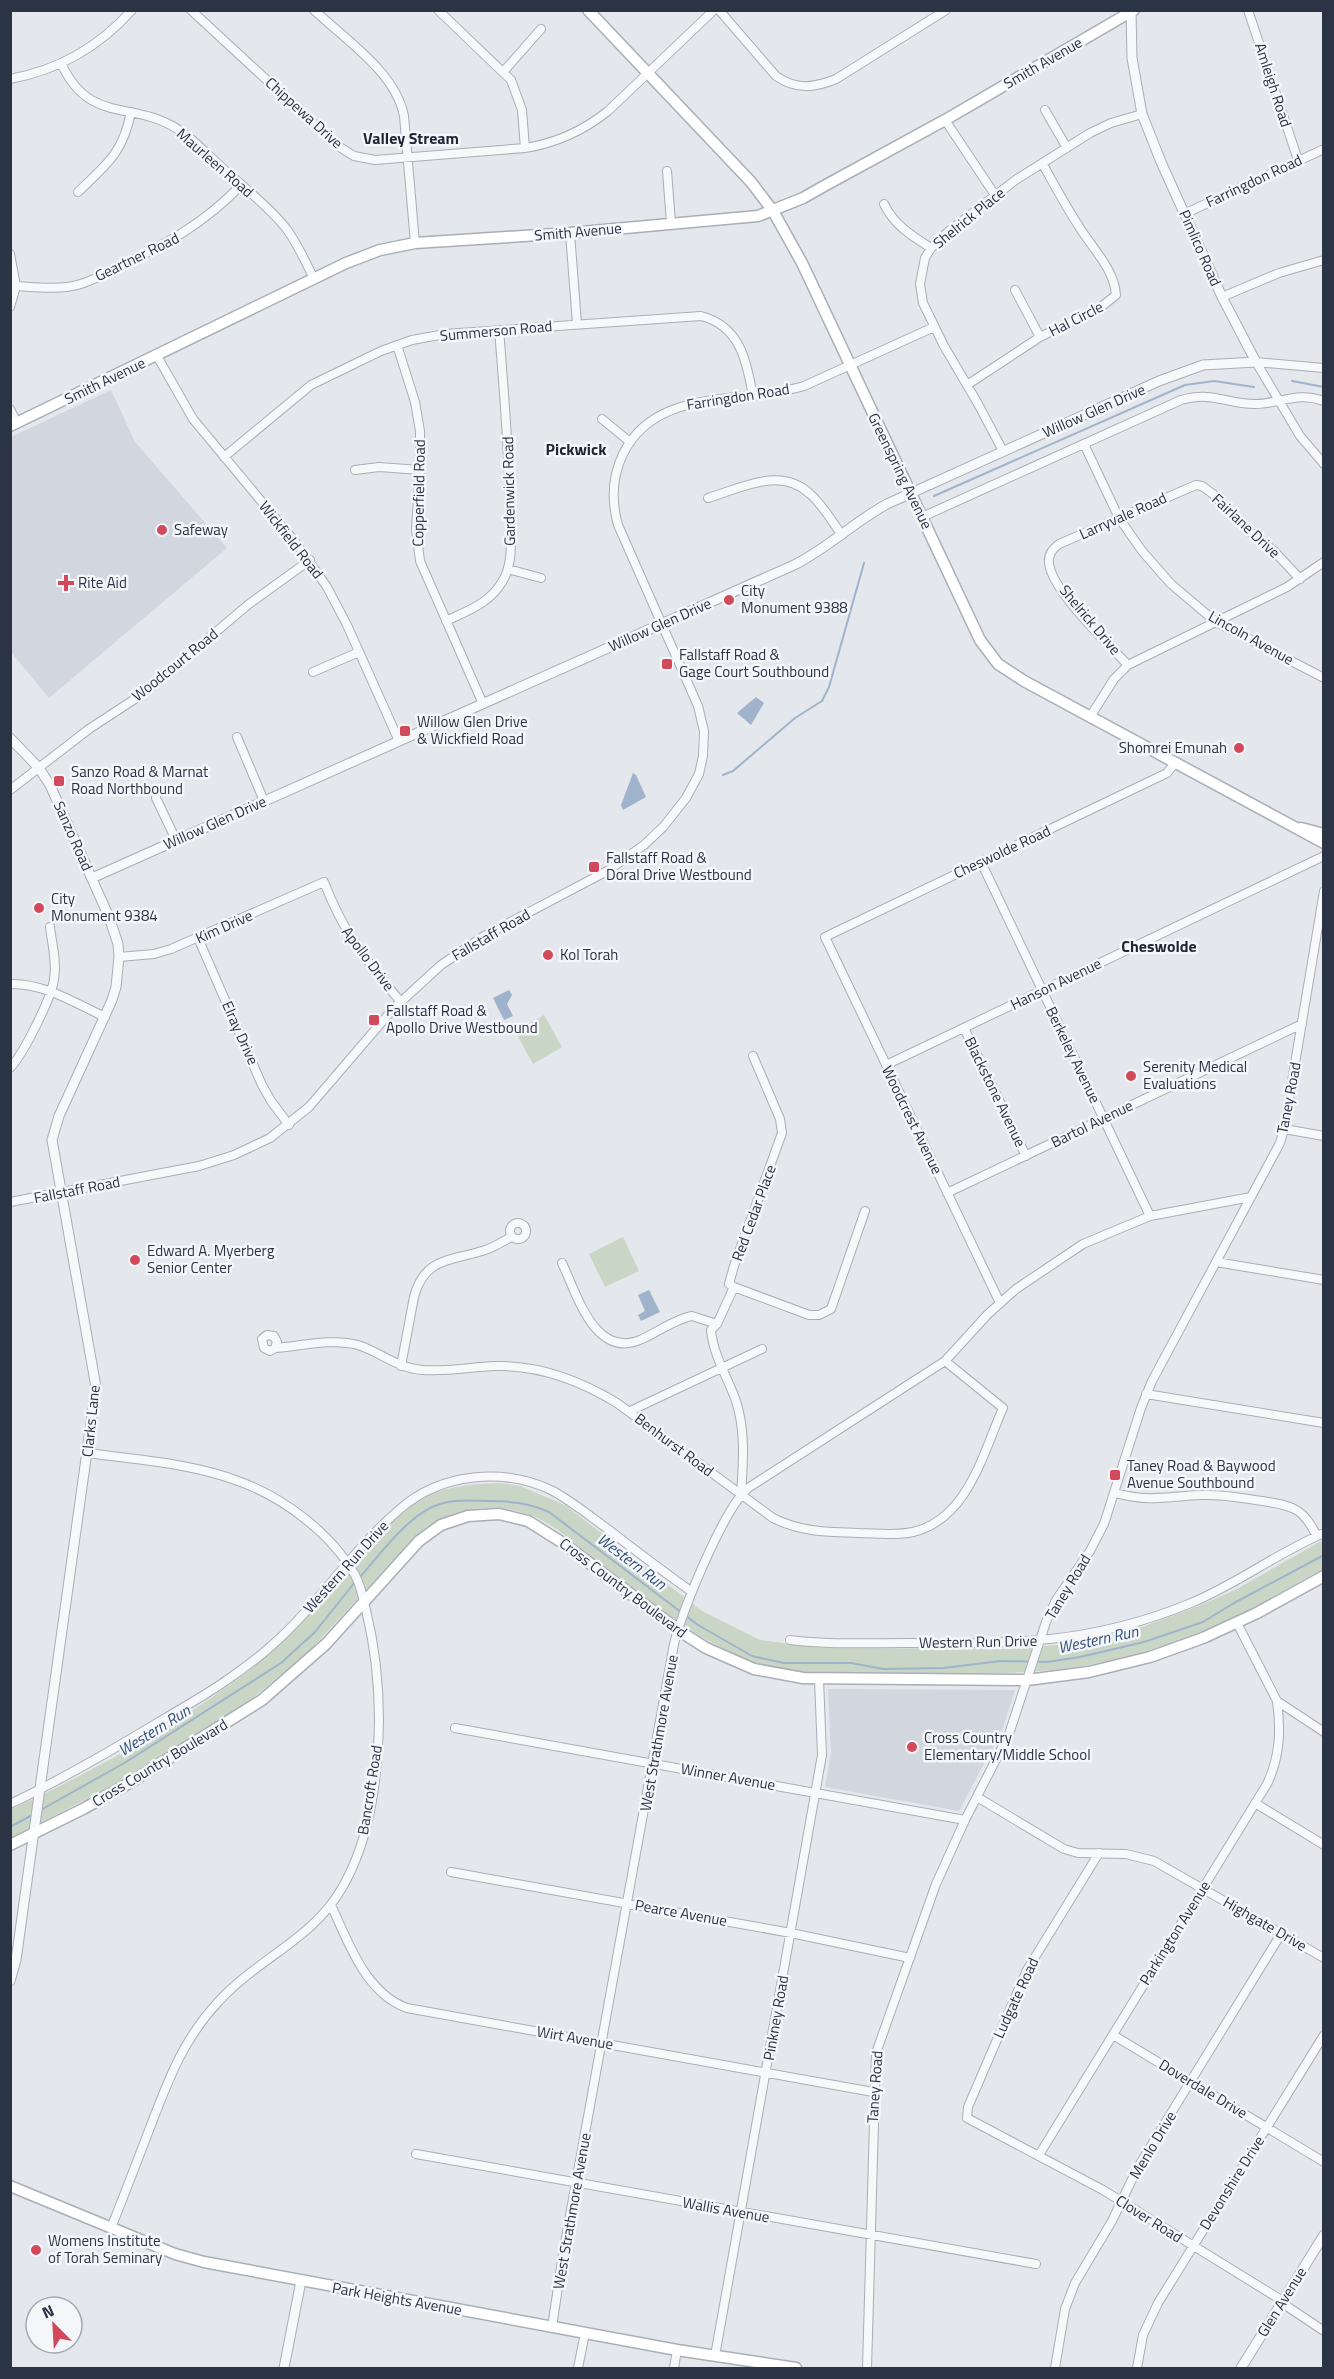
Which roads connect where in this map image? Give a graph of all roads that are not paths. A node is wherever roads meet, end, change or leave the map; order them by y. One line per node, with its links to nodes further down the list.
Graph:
1 (132, 10): 12 (street)
2 (190, 10): 23 (street, Chippewa Drive)
3 (314, 10): 23 (street)
4 (588, 10): 14 (main road, Greenspring Avenue)
5 (714, 10): 14 (street, Chippewa Drive)
6 (720, 10): 7 (street)
7 (946, 10)
8 (1248, 10): 24 (street, Amleigh Road)
9 (441, 11): 13 (street)
10 (1132, 11): 18 (street, Pimlico Road); 19 (main road, Smith Avenue)
11 (541, 29): 13 (street)
12 (61, 63): 15 (street); 17 (street, Maurleen Road)
13 (504, 71): 20 (street)
14 (648, 74): 20 (street, Chippewa Drive); 31 (main road, Greenspring Avenue)
15 (10, 79)
16 (1045, 110): 21 (street)
17 (131, 112): 27 (street, Maurleen Road); 28 (street)
18 (1142, 114): 21 (street, Shelrick Place); 32 (street, Pimlico Road)
19 (945, 120): 29 (street); 31 (main road, Smith Avenue)
20 (525, 148): 23 (street, Chippewa Drive)
21 (1066, 148): 25 (street, Shelrick Place)
22 (1323, 149): 24 (street, Farringdon Road)
23 (409, 158): 35 (street)
24 (1298, 160): 32 (street, Farringdon Road)
25 (1042, 163): 29 (street, Shelrick Place); 47 (street, Hal Circle)
26 (667, 171): 33 (street)
27 (241, 185): 39 (street, Maurleen Road); 40 (street, Geartner Road)
28 (78, 192)
29 (995, 195): 36 (street, Shelrick Place)
30 (884, 204): 36 (street)
31 (773, 211): 33 (main road, Smith Avenue); 51 (main road, Greenspring Avenue)
32 (1185, 214): 42 (street, Pimlico Road)
33 (671, 223): 34 (main road, Smith Avenue)
34 (570, 233): 35 (main road, Smith Avenue); 44 (street)
35 (416, 243): 39 (main road, Smith Avenue)
36 (931, 248): 45 (street, Shelrick Place)
37 (10, 254): 40 (street)
38 (1323, 260): 42 (street)
39 (314, 279): 49 (main road, Smith Avenue)
40 (16, 285): 43 (street)
41 (1015, 290): 47 (street)
42 (1222, 297): 50 (street, Pimlico Road)
43 (10, 307)
44 (577, 324): 46 (street, Summerson Road); 54 (street, Summerson Road)
45 (934, 327): 51 (street, Farringdon Road); 53 (street, Shelrick Place)
46 (499, 330): 48 (street, Summerson Road); 76 (street, Gardenwick Road)
47 (1040, 337): 53 (street, Hal Circle)
48 (397, 345): 63 (street, Summerson Road); 66 (street, Copperfield Road)
49 (158, 356): 59 (main road, Smith Avenue); 63 (street, Wickfield Road)
50 (1256, 362): 52 (street); 55 (street, Pimlico Road); 62 (street, Willow Glen Drive)
51 (850, 366): 54 (street, Farringdon Road); 68 (main road, Greenspring Avenue)
52 (1323, 369)
53 (967, 385): 62 (street, Shelrick Place)
54 (753, 397): 60 (street, Farringdon Road)
55 (1279, 400): 56 (street, Willow Glen Drive); 61 (street, Willow Glen Drive); 64 (street, Pimlico Road)
56 (1323, 401)
57 (10, 409): 59 (street)
58 (602, 419): 60 (street)
59 (14, 424)
60 (630, 441): 81 (street, Farringdon Road)
61 (1084, 444): 70 (street, Willow Glen Drive); 71 (street, Lincoln Avenue)
62 (1003, 451): 68 (street, Willow Glen Drive)
63 (224, 457): 74 (street, Wickfield Road)
64 (1323, 464)
65 (355, 470): 66 (street)
66 (420, 470): 79 (street, Copperfield Road)
67 (1186, 488): 71 (street, Larryvale Road); 78 (street, Fairlane Drive)
68 (910, 493): 70 (main road, Greenspring Avenue); 72 (street, Willow Glen Drive)
69 (708, 498): 72 (street)
70 (922, 517): 87 (main road, Greenspring Avenue)
71 (1119, 518): 73 (street, Larryvale Road); 80 (street, Lincoln Avenue)
72 (842, 535): 81 (street, Willow Glen Drive)
73 (1059, 544): 83 (street, Shelrick Drive)
74 (310, 560): 82 (street, Wickfield Road); 92 (street, Woodcourt Road)
75 (1323, 562): 78 (street)
76 (508, 569): 77 (street); 79 (street, Gardenwick Road)
77 (540, 578)
78 (1300, 579): 80 (street)
79 (446, 621): 86 (street, Copperfield Road)
80 (1216, 622): 83 (street); 85 (street, Lincoln Avenue)
81 (662, 624): 86 (street, Willow Glen Drive); 112 (street, Fallstaff Road)
82 (359, 652): 84 (street); 90 (street, Wickfield Road)
83 (1128, 665): 87 (street)
84 (313, 672)
85 (1323, 678)
86 (483, 704): 90 (street, Willow Glen Drive)
87 (1090, 717): 91 (main road, Greenspring Avenue)
88 (237, 737): 95 (street)
89 (10, 738): 92 (street, Sanzo Road)
90 (399, 741): 95 (street, Willow Glen Drive)
91 (1175, 763): 96 (main road, Greenspring Avenue); 101 (street, Cheswolde Road)
92 (39, 768): 93 (street, Woodcourt Road); 102 (street, Sanzo Road)
93 (10, 790)
94 (156, 798): 98 (street)
95 (264, 801): 98 (street, Willow Glen Drive)
96 (1300, 828): 97 (main road, Greenspring Avenue); 99 (main road, Greenspring Avenue)
97 (1323, 834)
98 (176, 840): 102 (street, Willow Glen Drive)
99 (1323, 843)
100 (1323, 856): 110 (street, Hanson Avenue)
101 (981, 862): 106 (street, Cheswolde Road); 110 (street, Berkeley Avenue)
102 (92, 878): 108 (street, Clarks Lane)
103 (324, 882): 107 (street, Kim Drive); 112 (street, Apollo Drive)
104 (1323, 891): 114 (street, Taney Road)
105 (50, 927): 111 (street)
106 (825, 937): 117 (street, Woodcrest Avenue)
107 (198, 938): 108 (street, Kim Drive); 120 (street, Elray Drive)
108 (119, 957): 113 (street, Clarks Lane)
109 (10, 984): 111 (street)
110 (1042, 990): 115 (street, Hanson Avenue); 119 (street, Berkeley Avenue)
111 (51, 992): 113 (street); 118 (street)
112 (400, 1001): 120 (street, Fallstaff Road)
113 (105, 1017): 124 (street, Clarks Lane)
114 (1302, 1024): 119 (street, Bartol Avenue); 121 (street, Taney Road)
115 (964, 1028): 117 (street, Hanson Avenue); 123 (street, Blackstone Avenue)
116 (753, 1056): 134 (street, Red Cedar Place)
117 (886, 1065): 125 (street, Woodcrest Avenue)
118 (10, 1068)
119 (1104, 1119): 123 (street, Bartol Avenue); 129 (street, Berkeley Avenue)
120 (289, 1125): 124 (street, Fallstaff Road)
121 (1284, 1129): 122 (street); 126 (street, Taney Road)
122 (1323, 1136)
123 (1026, 1156): 125 (street, Bartol Avenue)
124 (61, 1193): 127 (street, Fallstaff Road); 145 (street, Clarks Lane)
125 (947, 1193): 135 (street, Woodcrest Avenue)
126 (1251, 1197): 129 (street, West Strathmore Avenue); 131 (street, Taney Road)
127 (10, 1202)
128 (865, 1211): 134 (street)
129 (1150, 1216): 135 (street, West Strathmore Avenue)
130 (511, 1237): 140 (street)
131 (1216, 1262): 133 (street); 142 (street, Taney Road)
132 (562, 1263): 136 (street)
133 (1323, 1280)
134 (734, 1287): 136 (street, Red Cedar Place)
135 (1000, 1303): 139 (street, West Strathmore Avenue)
136 (717, 1324): 141 (street, Red Cedar Place)
137 (275, 1348): 140 (street, Benhurst Road)
138 (762, 1349): 141 (street)
139 (945, 1360): 147 (street, West Strathmore Avenue); 147 (street, Benhurst Road)
140 (401, 1366): 143 (street, Benhurst Road)
141 (723, 1367): 143 (street); 147 (street, Red Cedar Place)
142 (1146, 1395): 144 (street); 146 (street, Taney Road)
143 (630, 1412): 147 (street, Benhurst Road)
144 (1323, 1423)
145 (88, 1453): 149 (street, Bancroft Road); 163 (street, Clarks Lane)
146 (1115, 1493): 148 (street); 156 (street, Taney Road)
147 (741, 1495): 151 (street, West Strathmore Avenue)
148 (1320, 1535): 156 (street, Western Run Drive)
149 (348, 1564): 151 (street, Western Run Drive); 152 (street, Bancroft Road); 163 (street, Western Run Drive)
150 (1323, 1576): 153 (main road, Cross Country Boulevard)
151 (692, 1592): 154 (street, West Strathmore Avenue)
152 (362, 1596): 154 (main road, Cross Country Boulevard); 169 (main road, Cross Country Boulevard); 176 (street, Bancroft Road)
153 (1237, 1623): 157 (main road, Cross Country Boulevard); 159 (street)
154 (680, 1625): 158 (main road, Cross Country Boulevard); 162 (street, West Strathmore Avenue)
155 (790, 1640): 156 (street, Western Run Drive)
156 (1038, 1641): 157 (street, Taney Road)
157 (1028, 1675): 158 (main road, Cross Country Boulevard); 165 (street, Taney Road)
158 (819, 1679): 164 (street, Pinkney Road)
159 (1277, 1701): 161 (street); 166 (street, Parkington Avenue)
160 (455, 1728): 162 (street, Winner Avenue)
161 (1323, 1732)
162 (653, 1764): 164 (street, Winner Avenue); 175 (street, West Strathmore Avenue)
163 (40, 1790): 167 (street, Western Run Drive); 169 (street, Clarks Lane)
164 (815, 1793): 168 (street, Winner Avenue); 177 (street, Pinkney Road)
165 (977, 1797): 168 (street, Taney Road); 172 (street, Highgate Drive)
166 (1255, 1803): 171 (street); 174 (street, Parkington Avenue)
167 (10, 1804)
168 (965, 1820): 179 (street, Taney Road)
169 (33, 1833): 170 (main road, Cross Country Boulevard); 181 (street, Clarks Lane)
170 (10, 1845)
171 (1323, 1845)
172 (1099, 1853): 174 (street, Highgate Drive); 188 (street, Ludgate Road)
173 (451, 1872): 175 (street, Pearce Avenue)
174 (1203, 1888): 178 (street, Highgate Drive); 182 (street, Parkington Avenue)
175 (628, 1904): 177 (street, Pearce Avenue); 184 (street, West Strathmore Avenue)
176 (331, 1905): 184 (street, Wirt Avenue); 197 (street, Bancroft Road)
177 (791, 1933): 179 (street, Pearce Avenue); 185 (street, Pinkney Road)
178 (1281, 1934): 180 (street, Highgate Drive); 186 (street, Menlo Drive)
179 (910, 1958): 187 (street, Taney Road)
180 (1323, 1958)
181 (10, 1982)
182 (1113, 2035): 186 (street, Doverdale Drive); 191 (street, Parkington Avenue)
183 (1323, 2035): 189 (street, Devonshire Drive)
184 (602, 2043): 185 (street, Wirt Avenue); 193 (street, West Strathmore Avenue)
185 (766, 2073): 187 (street, Wirt Avenue); 196 (street, Pinkney Road)
186 (1191, 2082): 189 (street, Doverdale Drive); 195 (street, Menlo Drive)
187 (873, 2092): 199 (street, Taney Road)
188 (964, 2120): 191 (street, Clover Road)
189 (1267, 2127): 192 (street, Doverdale Drive); 200 (street, Devonshire Drive)
190 (416, 2154): 193 (street, Wallis Avenue)
191 (1039, 2155): 195 (street, Clover Road)
192 (1323, 2162)
193 (576, 2183): 196 (street, Wallis Avenue); 204 (street, West Strathmore Avenue)
194 (10, 2186): 197 (main road, Park Heights Avenue)
195 (1121, 2201): 200 (street, Clover Road); 215 (street, Menlo Drive)
196 (742, 2213): 199 (street, Wallis Avenue); 208 (street, Pinkney Road)
197 (111, 2228): 202 (main road, Park Heights Avenue)
198 (1323, 2235): 203 (street, Glen Avenue)
199 (870, 2236): 201 (street, Wallis Avenue); 214 (street, Taney Road)
200 (1193, 2247): 203 (street, Clover Road); 216 (street, Devonshire Drive)
201 (1036, 2265)
202 (301, 2281): 204 (main road, Park Heights Avenue); 210 (street)
203 (1282, 2302): 205 (street, Clover Road); 217 (street, Glen Avenue)
204 (552, 2326): 206 (main road, Park Heights Avenue)
205 (1323, 2331)
206 (585, 2333): 207 (main road, Park Heights Avenue); 211 (street)
207 (677, 2350): 208 (main road, Park Heights Avenue); 212 (street)
208 (714, 2356): 209 (main road, Park Heights Avenue)
209 (739, 2364): 213 (main road, Park Heights Avenue)
210 (284, 2368)
211 (578, 2368)
212 (674, 2368)
213 (796, 2368)
214 (867, 2368)
215 (1055, 2368)
216 (1137, 2368)
217 (1241, 2368)

